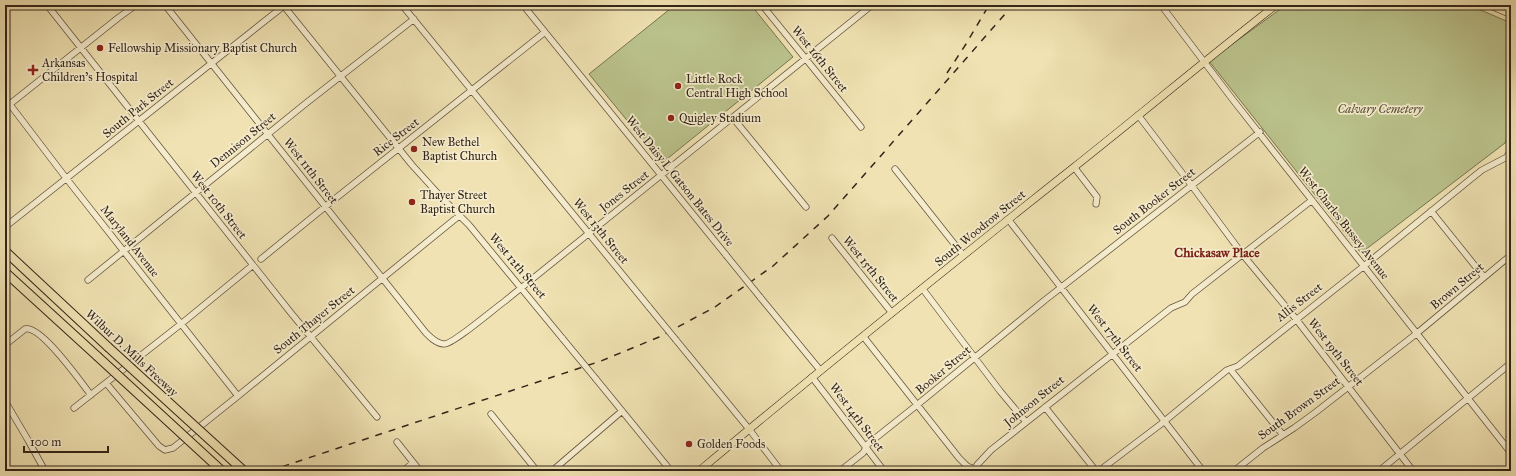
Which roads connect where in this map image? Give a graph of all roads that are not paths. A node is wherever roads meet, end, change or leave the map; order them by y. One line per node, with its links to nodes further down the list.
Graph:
1 (47, 5): 15 (street, West 10th Street)
2 (136, 5): 15 (street)
3 (165, 5): 18 (street, West 11th Street)
4 (284, 5): 18 (street, South Park Street); 19 (street, West 12th Street)
5 (402, 5): 13 (street, West 13th Street)
6 (523, 5): 14 (street, West Daisy L Gatson Bates Drive)
7 (762, 5): 16 (street, West 16th Street)
8 (872, 5): 16 (street, Jones Street)
9 (1161, 5): 17 (street, West Charles Bussey Avenue)
10 (1276, 5): 17 (main road, South Woodrow Street)
11 (1490, 5): 12 (main road)
12 (1511, 14)
13 (414, 19): 19 (street, Dennison Street); 20 (street, West 13th Street)
14 (545, 32): 20 (street, Rice Street); 33 (street, West Daisy L Gatson Bates Drive)
15 (81, 48): 22 (street); 25 (street, West 10th Street)
16 (806, 58): 24 (street, Jones Street); 26 (street, West 16th Street)
17 (1204, 61): 23 (main road, South Woodrow Street); 27 (street, West Charles Bussey Avenue)
18 (210, 63): 25 (street, South Park Street); 28 (street, West 11th Street)
19 (341, 77): 28 (street, Dennison Street); 29 (street, West 12th Street)
20 (472, 91): 29 (street, Rice Street); 45 (street, West 13th Street)
21 (5, 98): 22 (street, Maryland Avenue)
22 (10, 104): 34 (street, Maryland Avenue)
23 (1138, 116): 31 (main road, South Woodrow Street); 35 (street, West 19th Street)
24 (733, 118): 33 (street, Jones Street); 40 (street)
25 (139, 121): 34 (street, South Park Street); 36 (street, West 10th Street)
26 (861, 127)
27 (1260, 132): 35 (street, South Booker Street); 37 (street, West Charles Bussey Avenue)
28 (268, 134): 36 (street, Dennison Street); 39 (street, West 11th Street)
29 (398, 149): 39 (street, Rice Street); 42 (street, West 12th Street)
30 (1511, 149): 41 (street, Allis Street)
31 (1074, 167): 38 (street); 43 (main road, South Woodrow Street)
32 (895, 169): 49 (street)
33 (661, 176): 45 (street, Jones Street); 74 (street, West Daisy L Gatson Bates Drive, bridge)
34 (66, 178): 44 (street, South Park Street); 48 (street, Maryland Avenue)
35 (1192, 186): 50 (street, West 19th Street); 61 (street, South Booker Street)
36 (196, 193): 48 (street, Dennison Street); 53 (street, West 10th Street)
37 (1312, 200): 50 (street, Johnson Street); 54 (street, West Charles Bussey Avenue)
38 (1096, 204)
39 (325, 207): 52 (street, Rice Street); 57 (street, West 11th Street)
40 (806, 207)
41 (1431, 211): 54 (street, Allis Street); 56 (street)
42 (460, 215): 57 (street, South Thayer Street); 59 (street, West 12th Street)
43 (1008, 218): 49 (main road, South Woodrow Street); 61 (street, West 17th Street)
44 (5, 227)
45 (588, 233): 59 (street, Jones Street); 90 (street, West 13th Street, bridge)
46 (832, 238): 62 (street, West 15th Street)
47 (5, 251): 100 (highway, Wilbur D. Mills Freeway, bridge)
48 (124, 251): 58 (street, Dennison Street); 64 (street, Maryland Avenue)
49 (963, 255): 60 (main road, South Woodrow Street)
50 (1243, 255): 63 (street, West 19th Street); 70 (street, Johnson Street)
51 (1511, 255): 56 (street, Brown Street)
52 (261, 259)
53 (253, 265): 64 (street); 67 (street, West 10th Street)
54 (1364, 266): 63 (street, Allis Street); 65 (street, West Charles Bussey Avenue)
55 (5, 272): 99 (highway, bridge)
56 (1484, 277): 65 (street, Brown Street)
57 (382, 278): 67 (street, South Thayer Street); 68 (street, West 11th Street)
58 (88, 280)
59 (521, 288): 68 (street, Jones Street); 85 (street, West 12th Street, bridge)
60 (922, 288): 62 (main road, South Woodrow Street); 71 (street)
61 (1062, 288): 70 (street, West 17th Street); 71 (street, Booker Street)
62 (892, 312): 66 (main road, South Woodrow Street)
63 (1296, 319): 73 (street, Allis Street); 77 (street, West 19th Street)
64 (181, 324): 76 (street); 79 (street, Maryland Avenue)
65 (1416, 334): 77 (street, South Brown Street); 80 (street, West Charles Bussey Avenue)
66 (863, 336): 74 (main road, South Woodrow Street); 82 (street)
67 (311, 337): 79 (street, South Thayer Street); 87 (street, West 10th Street)
68 (443, 344)
69 (5, 345): 78 (street)
70 (1113, 354): 83 (street, Johnson Street); 88 (street, West 17th Street)
71 (975, 357): 82 (street, Booker Street); 89 (street)
72 (1511, 363): 80 (street)
73 (1230, 369): 88 (street, Allis Street); 91 (street)
74 (820, 370): 75 (main road, South Woodrow Street)
75 (812, 377): 90 (main road, South Woodrow Street); 93 (street, West 14th Street)
76 (106, 383): 78 (street); 79 (street, South Thayer Street)
77 (1348, 386): 91 (street, South Brown Street); 95 (street, West 19th Street)
78 (91, 394): 84 (street)
79 (238, 396)
80 (1467, 398): 94 (street, West Charles Bussey Avenue); 95 (street)
81 (5, 402): 98 (street)
82 (917, 405): 93 (street, Booker Street); 97 (street)
83 (1045, 407): 89 (street, Johnson Street); 110 (street)
84 (74, 408)
85 (622, 411): 104 (street); 105 (street, West 12th Street)
86 (491, 414): 103 (street)
87 (376, 417)
88 (1164, 421): 111 (street, Allis Street); 112 (street, West 17th Street)
89 (1026, 422): 97 (street, Johnson Street)
90 (749, 429): 106 (main road, South Woodrow Street); 107 (street, West 13th Street)
91 (1283, 435): 113 (street, South Brown Street)
92 (397, 442): 96 (street)
93 (866, 448): 108 (street, Booker Street); 109 (street, West 14th Street)
94 (1511, 453)
95 (1400, 454): 114 (street); 115 (street, West 19th Street)
96 (413, 463): 101 (street); 102 (street)
97 (977, 470)
98 (44, 471)
99 (222, 471)
100 (244, 471)
101 (403, 471)
102 (420, 471)
103 (537, 471)
104 (552, 471)
105 (671, 471)
106 (699, 471)
107 (781, 471)
108 (840, 471)
109 (884, 471)
110 (1096, 471)
111 (1099, 471)
112 (1204, 471)
113 (1234, 471)
114 (1379, 471)
115 (1413, 471)

